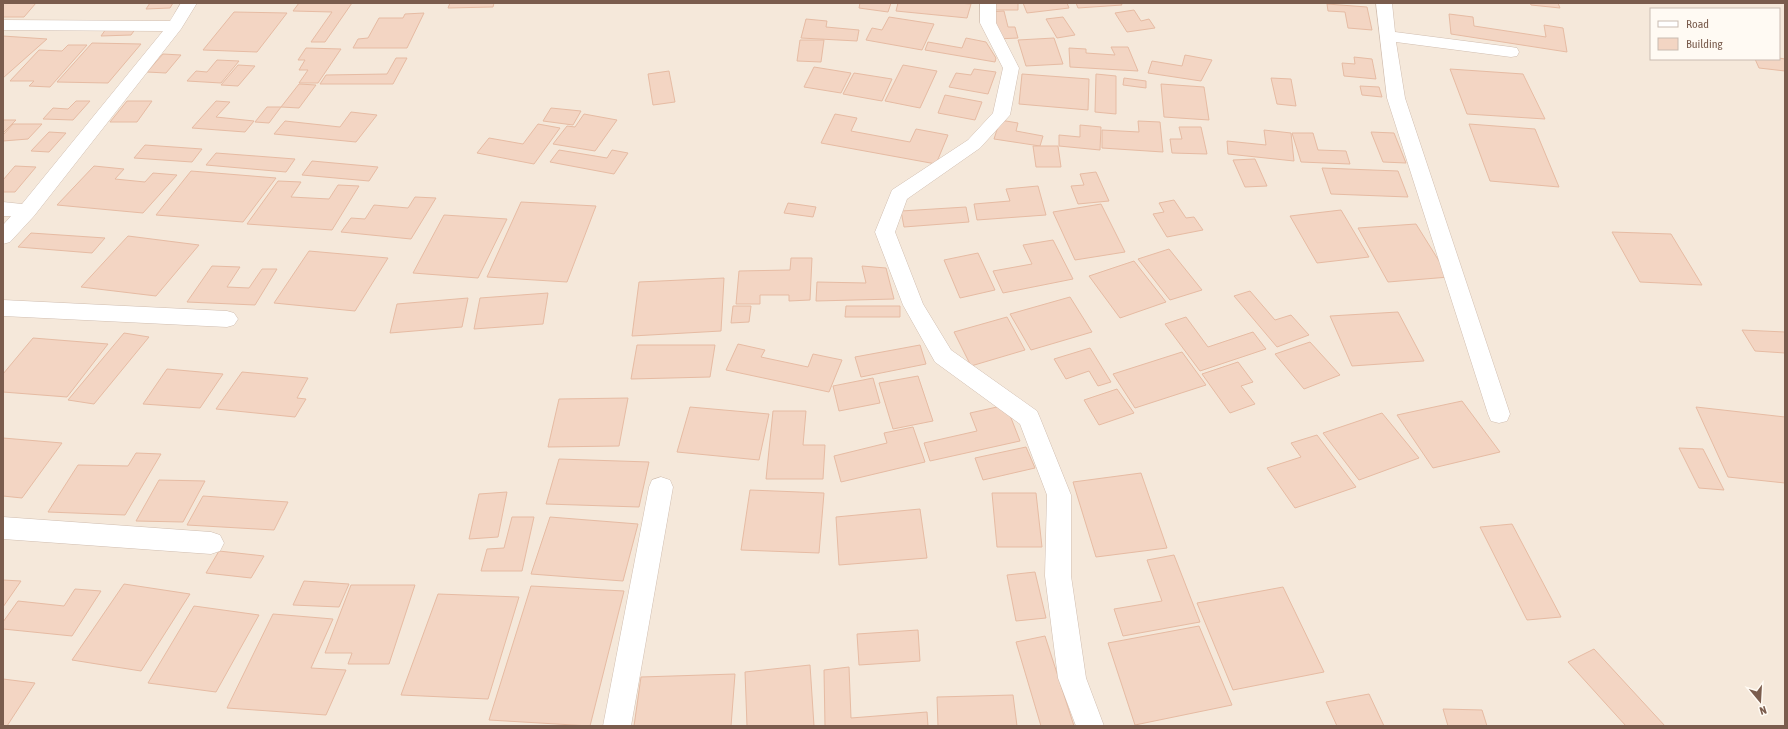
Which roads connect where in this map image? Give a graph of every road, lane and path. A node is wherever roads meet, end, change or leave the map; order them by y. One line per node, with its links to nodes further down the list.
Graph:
1 (189, 3): 5 (street)
2 (988, 3): 18 (street)
3 (1384, 3): 6 (street)
4 (3, 26): 5 (street)
5 (175, 26): 9 (street)
6 (1386, 36): 7 (street); 13 (street)
7 (1511, 52)
8 (3, 209): 9 (street)
9 (26, 211): 10 (street)
10 (3, 237)
11 (3, 308): 12 (street)
12 (226, 318)
13 (1499, 414)
14 (661, 487): 17 (street)
15 (3, 528): 16 (street)
16 (211, 543)
17 (618, 726)
18 (1090, 726)

